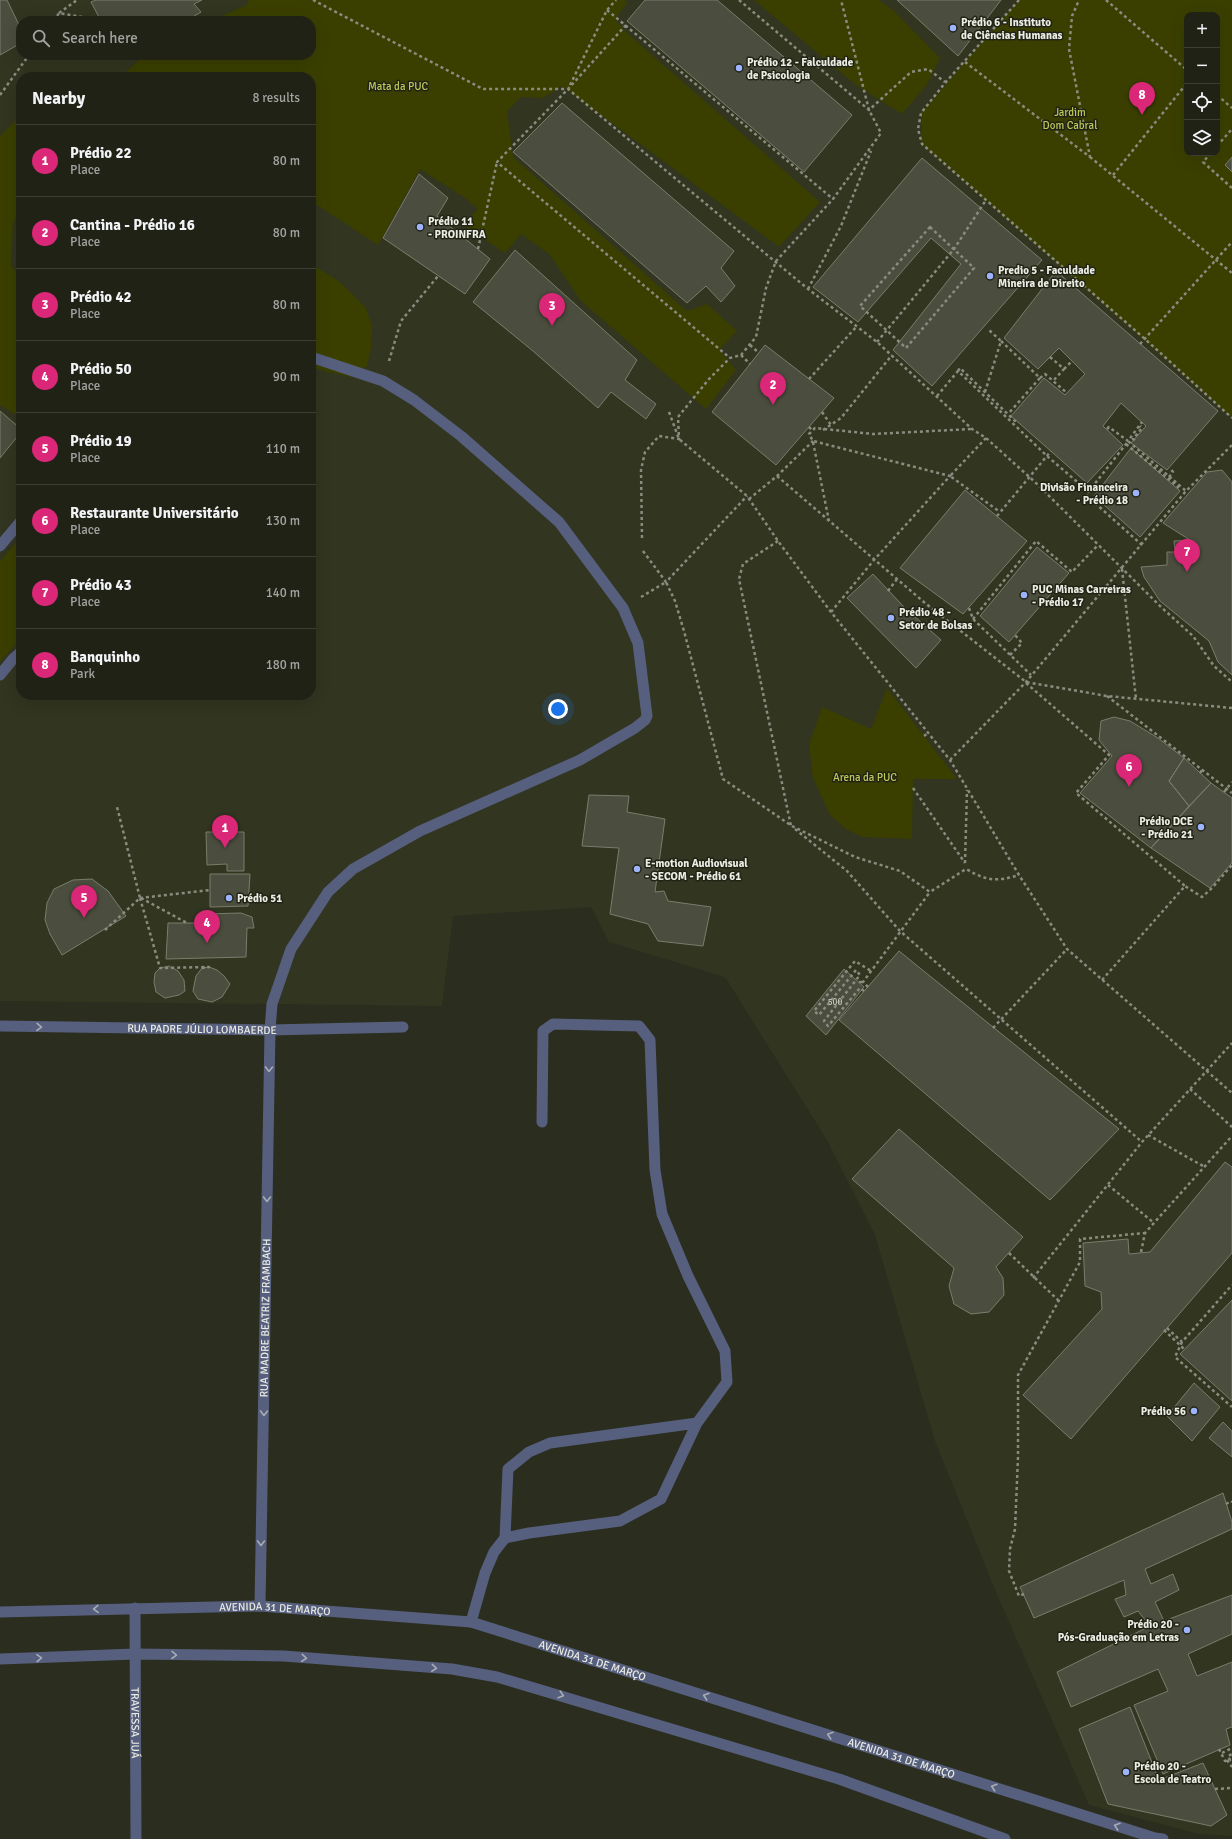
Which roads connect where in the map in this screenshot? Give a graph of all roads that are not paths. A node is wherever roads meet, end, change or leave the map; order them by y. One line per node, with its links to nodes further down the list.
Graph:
1 (316, 359): 8 (street, RUA MADRE BEATRIZ FRAMBACH)
2 (16, 526): 3 (street)
3 (0, 546)
4 (16, 656): 5 (street)
5 (0, 675)
6 (0, 1026): 8 (street, RUA PADRE JÚLIO LOMBAERDE, one-way to 8)
7 (403, 1027): 8 (street, RUA PADRE JÚLIO LOMBAERDE)
8 (270, 1030): 12 (street, RUA MADRE BEATRIZ FRAMBACH, one-way to 12)
9 (542, 1122): 10 (street)
10 (697, 1423): 11 (street); 11 (street)
11 (505, 1538): 15 (street)
12 (260, 1606): 13 (street, AVENIDA 31 DE MARÇO); 15 (street, AVENIDA 31 DE MARÇO)
13 (135, 1608): 14 (street, AVENIDA 31 DE MARÇO, one-way to 14); 16 (street, TRAVESSA JUÁ)
14 (0, 1612)
15 (471, 1622): 20 (street, AVENIDA 31 DE MARÇO, one-way to 15)
16 (136, 1654): 17 (street, one-way to 16); 18 (street, TRAVESSA JUÁ); 19 (street, one-way to 19)
17 (0, 1659)
18 (136, 1839)
19 (1005, 1839)
20 (1164, 1839)

